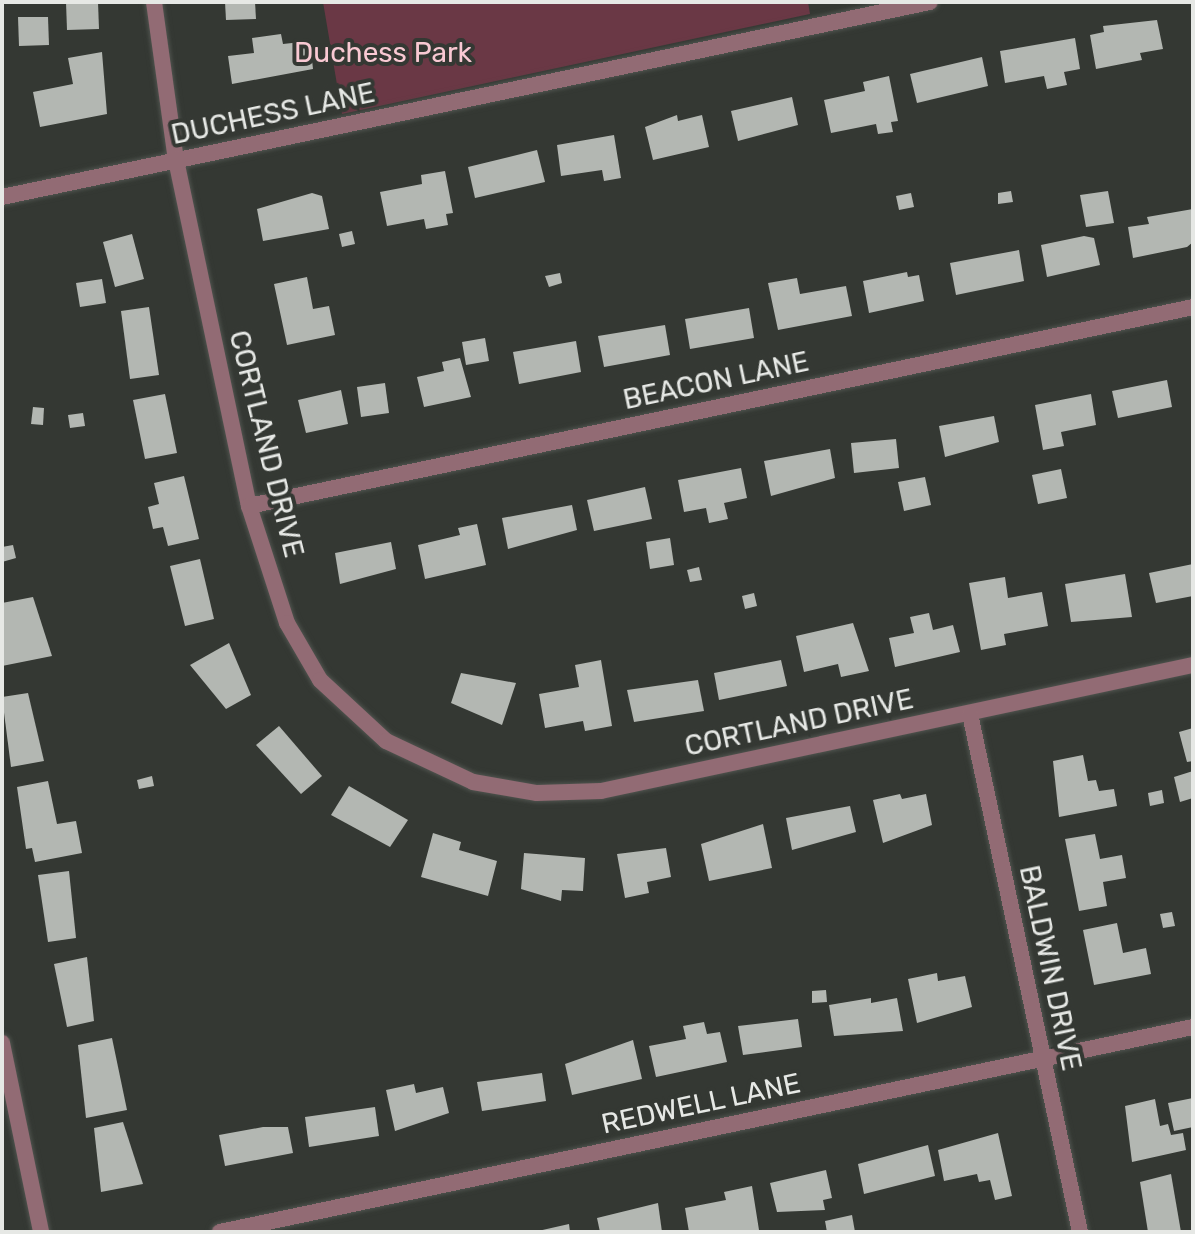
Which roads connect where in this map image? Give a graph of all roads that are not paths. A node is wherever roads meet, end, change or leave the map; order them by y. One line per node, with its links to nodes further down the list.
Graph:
1 (154, 2): 3 (street, CORTLAND DRIVE)
2 (930, 2): 3 (street, DUCHESS LANE)
3 (176, 160): 4 (street, DUCHESS LANE); 6 (street, CORTLAND DRIVE)
4 (2, 197)
5 (1193, 307): 6 (street, BEACON LANE)
6 (249, 506): 8 (street, CORTLAND DRIVE)
7 (1193, 665): 8 (street, CORTLAND DRIVE)
8 (970, 714): 11 (street, BALDWIN DRIVE)
9 (1193, 1027): 11 (street, REDWELL LANE)
10 (2, 1043): 12 (street)
11 (1042, 1059): 13 (street, REDWELL LANE); 14 (street, BALDWIN DRIVE)
12 (41, 1232)
13 (220, 1232)
14 (1080, 1232)

